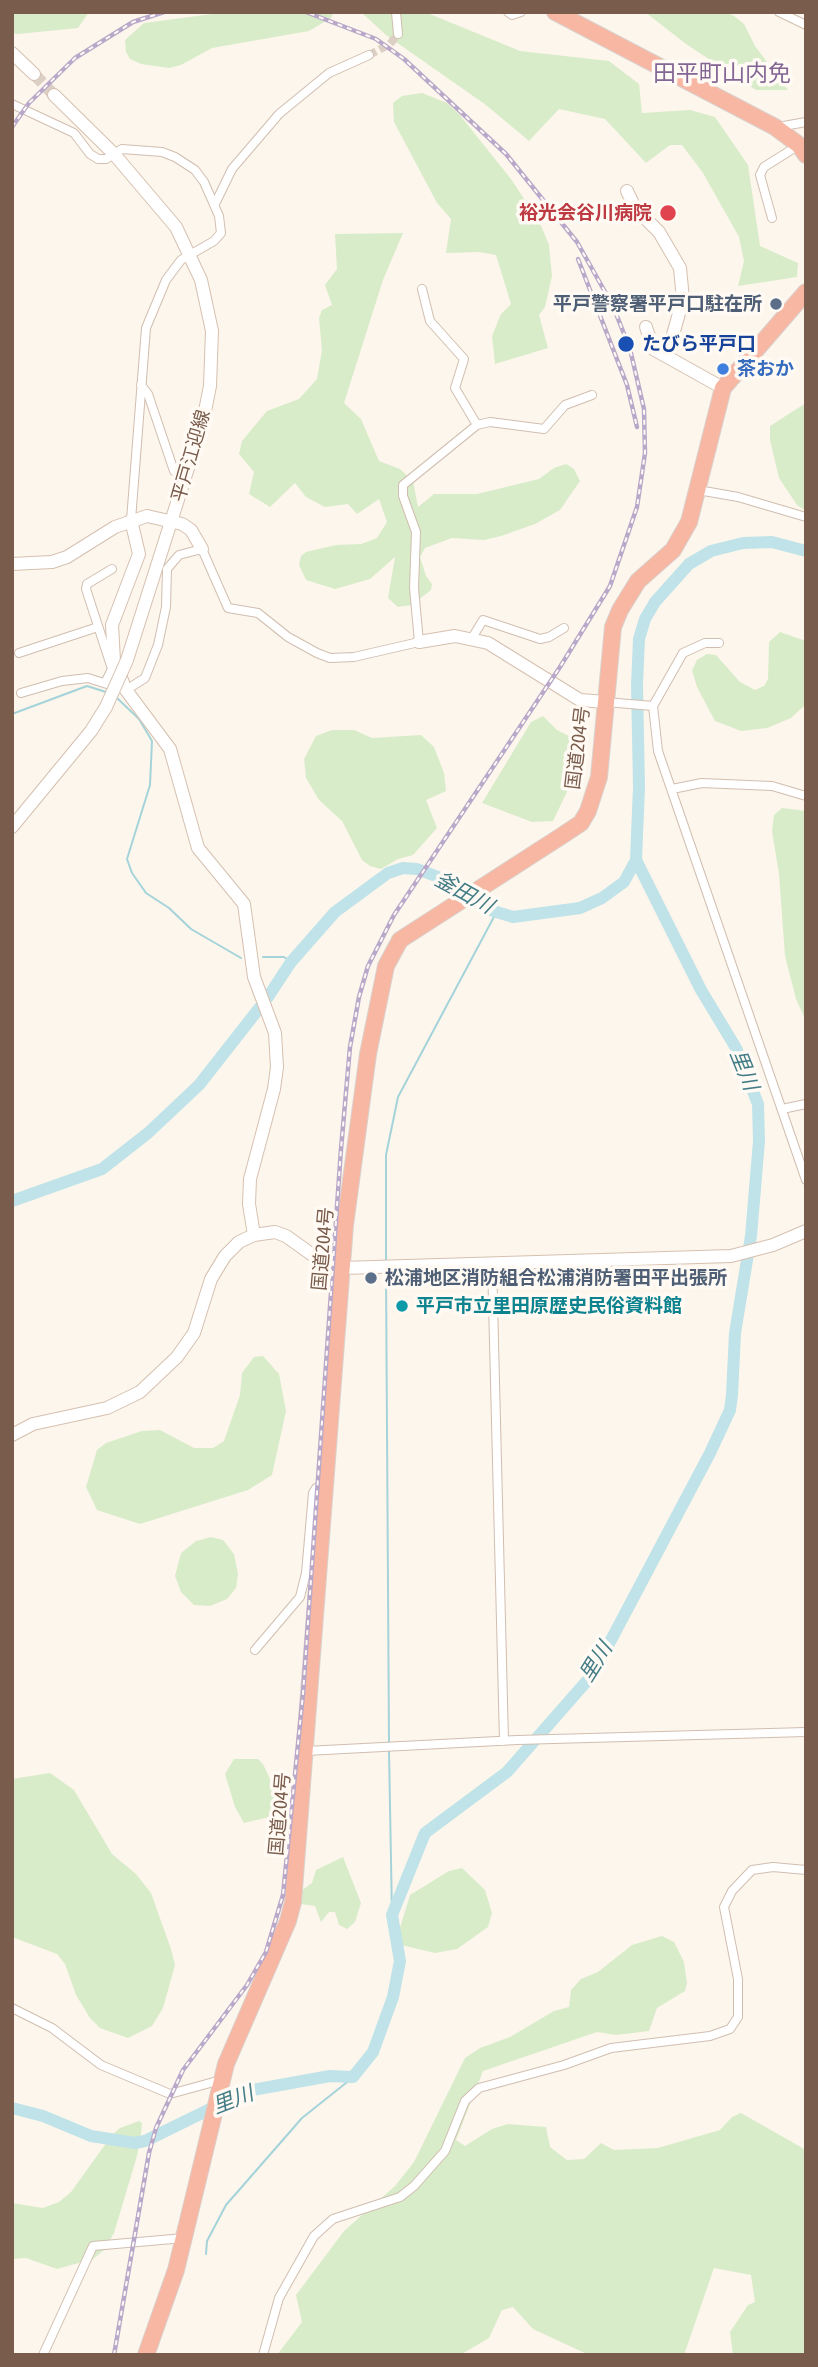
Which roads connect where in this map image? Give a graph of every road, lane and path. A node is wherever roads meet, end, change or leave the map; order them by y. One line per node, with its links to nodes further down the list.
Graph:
1 (396, 12): 7 (street)
2 (508, 12): 3 (street)
3 (521, 12)
4 (555, 12): 14 (highway)
5 (779, 12): 6 (street)
6 (806, 25)
7 (398, 34)
8 (12, 53): 10 (street)
9 (369, 55): 18 (street)
10 (34, 74)
11 (54, 94): 16 (street, 平戸江迎線)
12 (12, 104): 16 (street)
13 (806, 122): 14 (street)
14 (775, 127): 15 (highway)
15 (802, 150): 19 (street)
16 (114, 155): 18 (street); 20 (street, 平戸江迎線)
17 (627, 191): 24 (street)
18 (215, 204): 20 (street)
19 (772, 218)
20 (190, 252): 25 (street); 29 (street, 平戸江迎線)
21 (422, 289): 28 (street)
22 (806, 292): 26 (highway, 国道204号)
23 (646, 327): 24 (street)
24 (667, 356): 26 (street)
25 (141, 385): 29 (street); 32 (street)
26 (723, 388): 30 (highway, 国道204号)
27 (592, 395): 28 (street)
28 (477, 425): 40 (street)
29 (186, 478): 33 (street, 平戸江迎線)
30 (698, 490): 31 (street); 46 (highway, 国道204号)
31 (806, 517)
32 (131, 520): 33 (street); 35 (street); 44 (street)
33 (172, 520): 34 (street); 50 (street, 平戸江迎線, bridge)
34 (202, 549): 40 (street); 44 (street)
35 (12, 564)
36 (112, 569): 37 (street)
37 (99, 627): 42 (street); 43 (street)
38 (564, 628): 39 (street)
39 (472, 638): 40 (street); 46 (street)
40 (419, 642)
41 (719, 643): 47 (street)
42 (19, 653)
43 (105, 683): 44 (street); 45 (street)
44 (126, 690): 55 (street)
45 (21, 693)
46 (608, 701): 47 (street); 57 (highway, 国道204号)
47 (650, 704): 48 (street)
48 (673, 789): 49 (street); 52 (street)
49 (806, 796)
50 (12, 827)
51 (806, 1104): 52 (street)
52 (782, 1109): 53 (street)
53 (806, 1179)
54 (806, 1231): 56 (street)
55 (254, 1235): 57 (street); 58 (street)
56 (492, 1262): 57 (street); 62 (street)
57 (342, 1268): 59 (highway, 国道204号)
58 (14, 1432)
59 (326, 1485): 60 (street); 63 (highway, 国道204号)
60 (255, 1650)
61 (806, 1732): 62 (street)
62 (504, 1741): 63 (street)
63 (306, 1751): 66 (highway, 国道204号)
64 (806, 1870): 70 (street)
65 (12, 2008): 66 (street)
66 (221, 2080): 67 (highway, 国道204号)
67 (184, 2238): 68 (street); 69 (highway, 国道204号)
68 (43, 2355)
69 (146, 2355)
70 (263, 2355)

